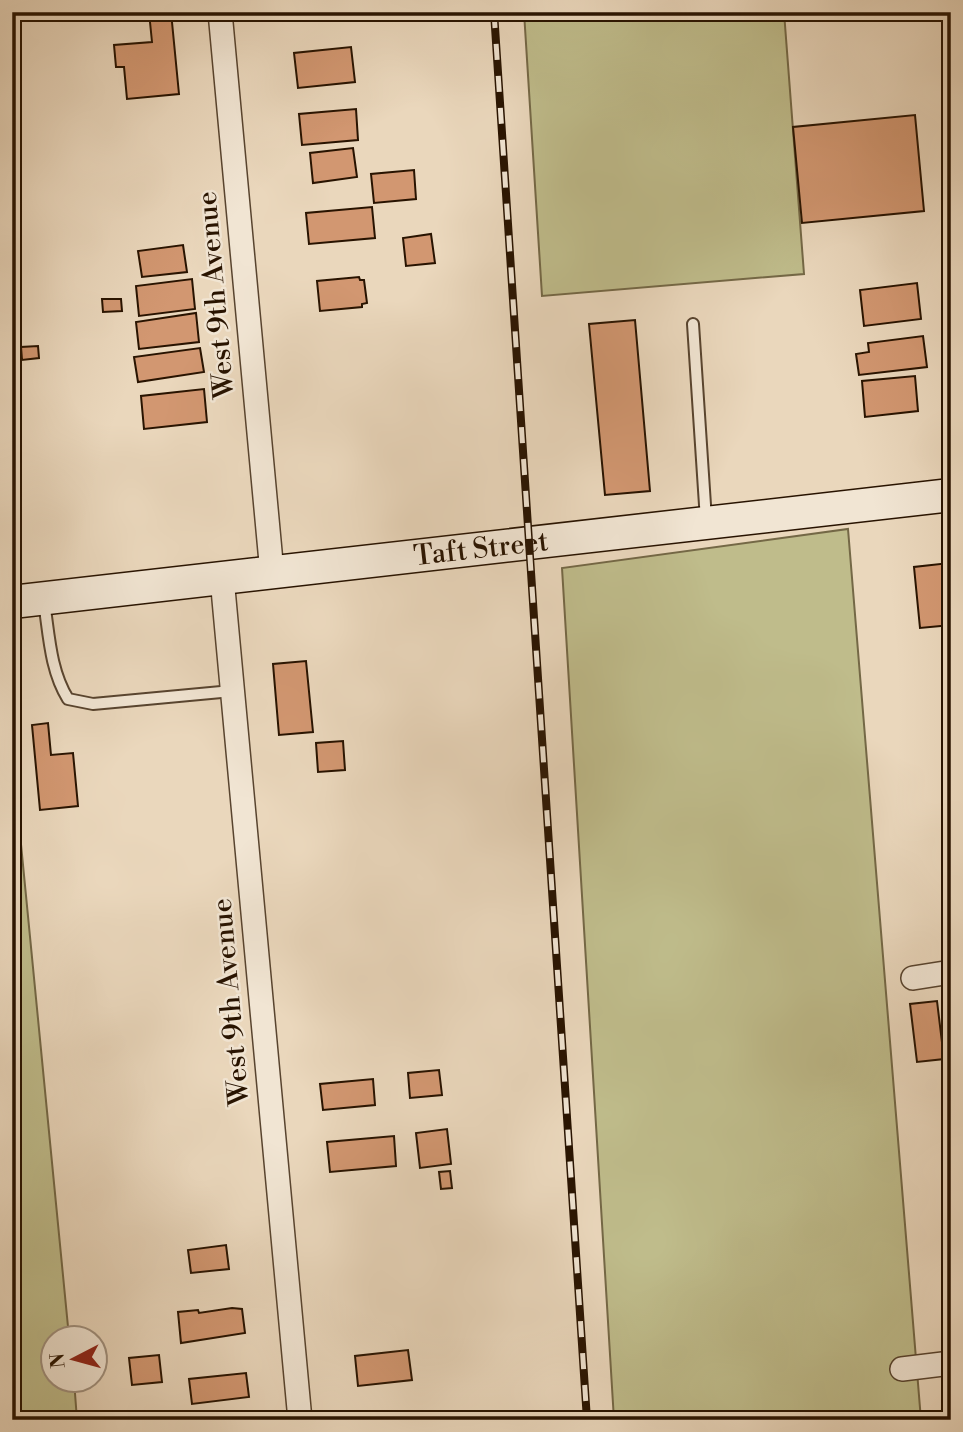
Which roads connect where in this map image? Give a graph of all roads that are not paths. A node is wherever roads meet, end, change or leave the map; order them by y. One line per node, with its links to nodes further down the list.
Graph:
1 (220, 12): 5 (street, West 9th Avenue)
2 (692, 324): 4 (lane)
3 (951, 495): 4 (street, Taft Street)
4 (706, 523): 5 (street, Taft Street)
5 (272, 573): 6 (street, Taft Street)
6 (222, 578): 7 (street, Taft Street); 9 (street, West 9th Avenue)
7 (43, 599): 8 (street, Taft Street); 9 (lane)
8 (12, 602)
9 (232, 691): 14 (street, West 9th Avenue)
10 (951, 972): 11 (street)
11 (913, 978)
12 (951, 1363): 13 (street)
13 (902, 1369)
14 (300, 1420)

